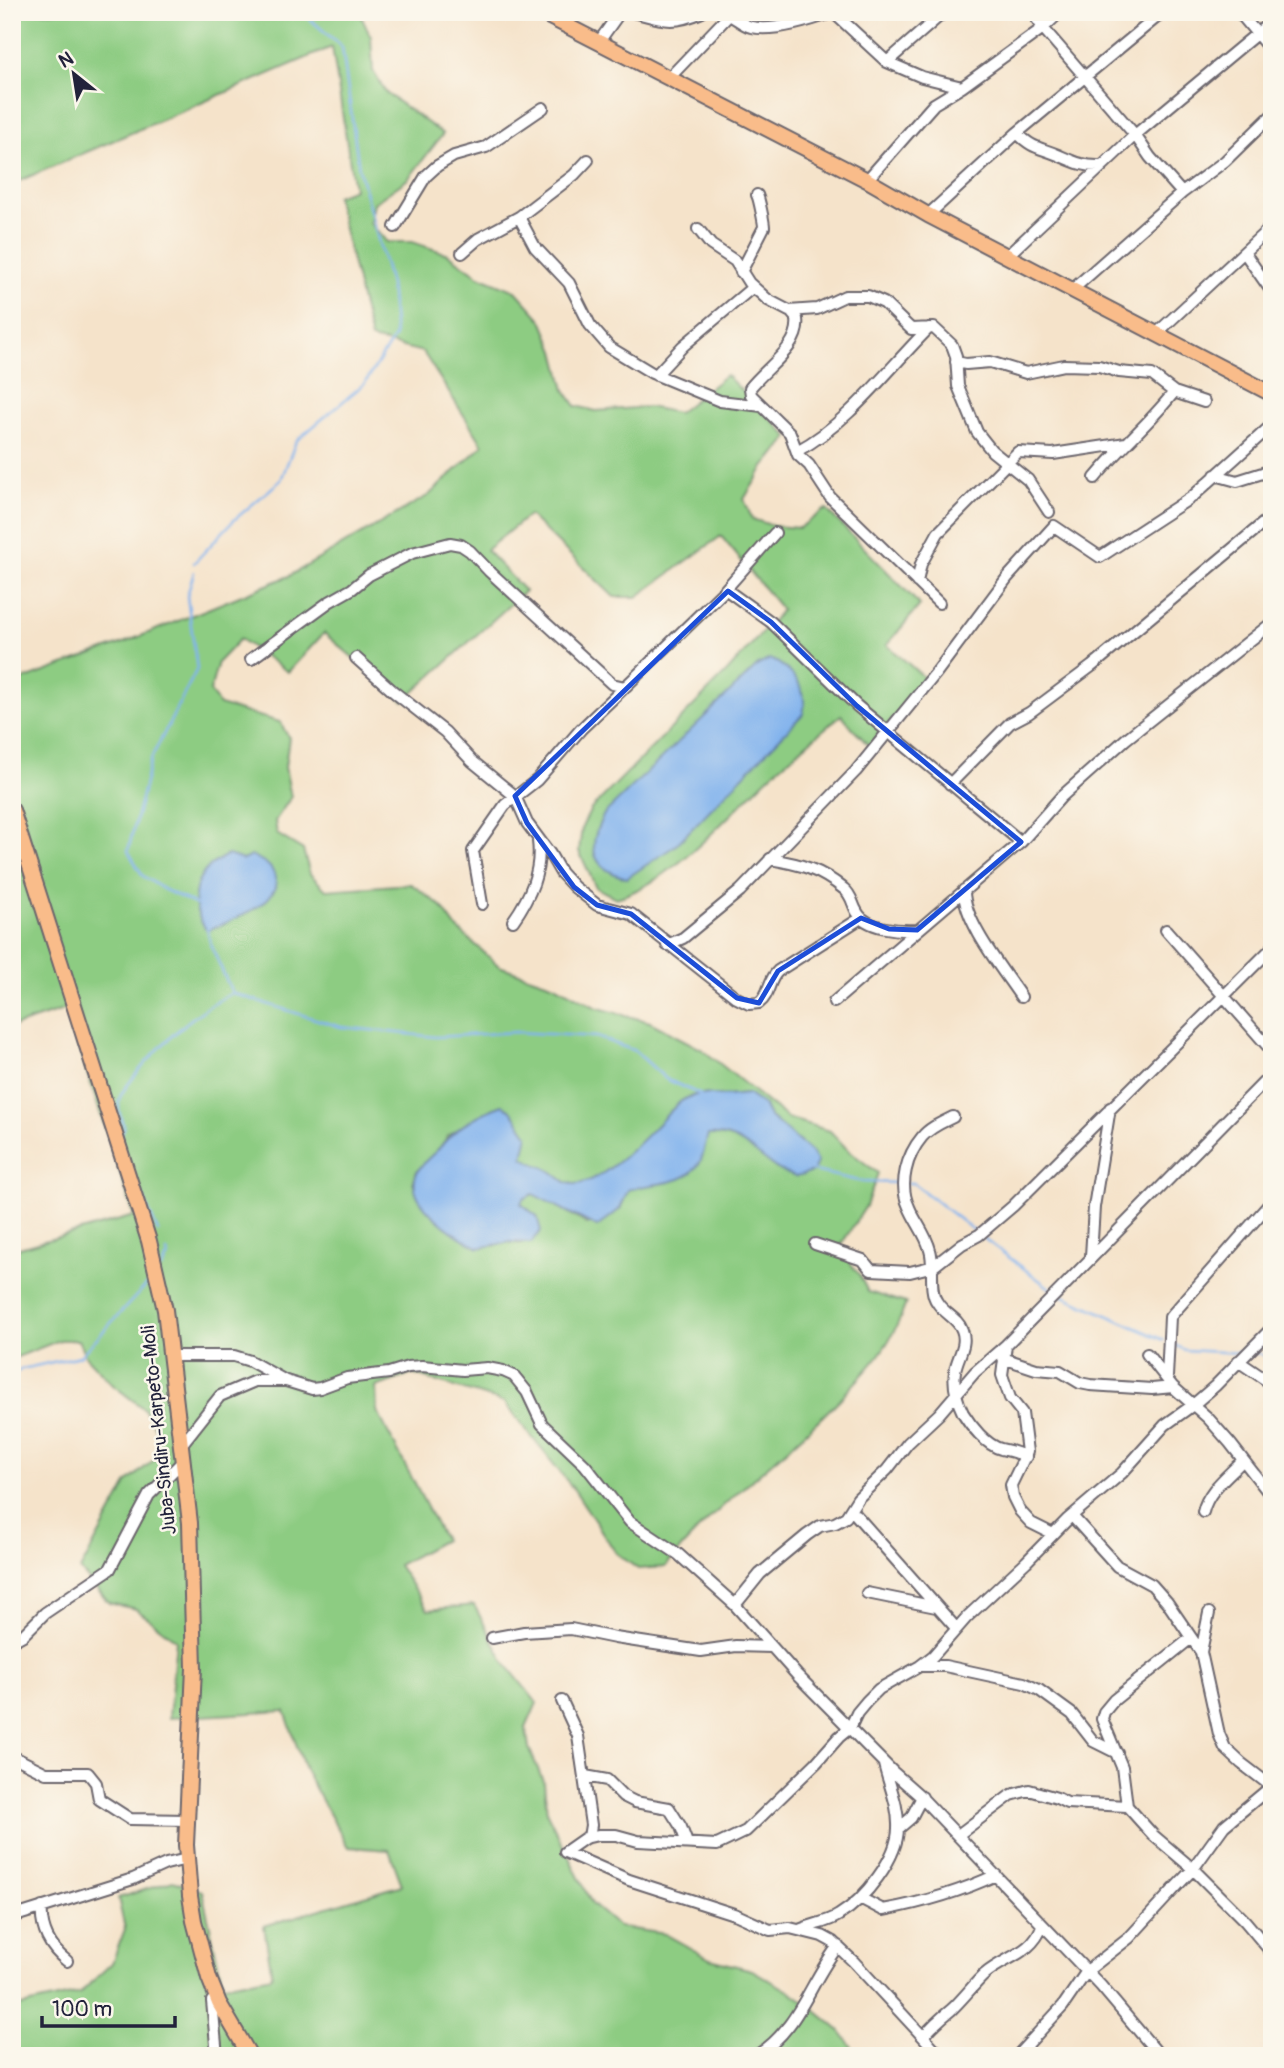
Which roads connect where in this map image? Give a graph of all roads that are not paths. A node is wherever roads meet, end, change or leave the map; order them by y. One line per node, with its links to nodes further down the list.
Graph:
1 (540, 12): 15 (main road)
2 (620, 12): 15 (street)
3 (633, 12): 4 (street)
4 (702, 12)
5 (834, 12): 11 (street); 17 (street)
6 (944, 12): 17 (street)
7 (1032, 12): 13 (street)
8 (1060, 12): 13 (street)
9 (1163, 12): 19 (street)
10 (1239, 12): 14 (street)
11 (728, 13): 18 (street)
12 (1272, 21): 14 (street)
13 (1042, 28): 19 (street); 20 (street)
14 (1256, 35): 16 (street); 24 (street)
15 (598, 43): 18 (main road)
16 (1272, 52)
17 (887, 62): 20 (street)
18 (669, 78): 27 (main road)
19 (1085, 78): 23 (street); 24 (street)
20 (962, 88): 27 (street)
21 (543, 108): 33 (street)
22 (1272, 115): 28 (street)
23 (1017, 133): 26 (street); 30 (street)
24 (1135, 135): 26 (street); 28 (street)
25 (588, 160): 31 (street)
26 (1102, 166): 37 (street)
27 (867, 180): 30 (main road)
28 (1182, 194): 40 (street)
29 (757, 195): 38 (street)
30 (928, 215): 37 (main road)
31 (519, 217): 36 (street); 50 (street)
32 (1272, 226): 35 (street)
33 (395, 227)
34 (698, 229): 38 (street)
35 (1244, 252): 41 (street); 46 (street)
36 (463, 253)
37 (1007, 256): 40 (main road)
38 (741, 272): 39 (street)
39 (753, 286): 43 (street); 50 (street)
40 (1072, 290): 46 (main road)
41 (1272, 292)
42 (817, 309): 43 (street); 44 (street); 45 (street)
43 (788, 311): 44 (street)
44 (798, 328): 54 (street)
45 (929, 328): 49 (street); 57 (street)
46 (1156, 334): 52 (main road)
47 (1272, 335): 48 (street)
48 (1272, 347)
49 (956, 362): 51 (street); 58 (street)
50 (656, 375): 54 (street)
51 (1174, 393): 53 (street); 56 (street)
52 (1272, 394)
53 (1203, 402)
54 (762, 406): 57 (street)
55 (1272, 425): 60 (street)
56 (1126, 443): 58 (street); 61 (street)
57 (797, 451): 65 (street)
58 (1007, 463): 62 (street); 65 (street)
59 (1272, 470): 60 (street)
60 (1215, 475): 72 (street)
61 (1095, 478)
62 (1049, 512)
63 (1272, 516): 73 (street)
64 (775, 533): 66 (street)
65 (917, 582): 67 (street)
66 (724, 591): 71 (street); 72 (street)
67 (939, 603)
68 (1272, 623): 77 (street)
69 (356, 658): 74 (street)
70 (251, 659): 71 (street)
71 (625, 687): 74 (street)
72 (889, 731): 73 (street); 78 (street)
73 (950, 783): 77 (street)
74 (515, 796): 76 (street); 80 (street)
75 (12, 810): 101 (main road, Juba-Sindiru-Karpeto-Moli)
76 (537, 838): 82 (street); 85 (street)
77 (1021, 842): 79 (street)
78 (770, 859): 81 (street); 85 (street)
79 (964, 890): 83 (street); 88 (street)
80 (482, 904)
81 (861, 918): 83 (street); 85 (street)
82 (513, 921)
83 (917, 930): 89 (street)
84 (1166, 930): 87 (street)
85 (667, 944)
86 (1272, 947): 87 (street)
87 (1223, 996): 90 (street); 92 (street)
88 (1021, 997)
89 (834, 1002)
90 (1272, 1051)
91 (1272, 1074): 96 (street)
92 (1110, 1108): 96 (street); 97 (street)
93 (953, 1116): 97 (street)
94 (1272, 1201): 105 (street)
95 (815, 1244): 97 (street)
96 (1091, 1255): 99 (street)
97 (934, 1266): 107 (street)
98 (1272, 1328): 103 (street)
99 (1006, 1345): 102 (street); 107 (street)
100 (1147, 1353): 105 (street)
101 (171, 1356): 104 (street); 109 (main road, Juba-Sindiru-Karpeto-Moli)
102 (1003, 1358): 105 (street); 110 (street)
103 (1238, 1361): 106 (street); 108 (street)
104 (286, 1381): 109 (street); 119 (street)
105 (1170, 1382): 108 (street)
106 (1272, 1384)
107 (956, 1393): 110 (street); 119 (street)
108 (1193, 1405): 111 (street); 116 (street)
109 (182, 1444): 112 (main road, Juba-Sindiru-Karpeto-Moli)
110 (1026, 1457): 117 (street)
111 (1243, 1460): 113 (street); 114 (street)
112 (183, 1461): 125 (street); 138 (main road, Juba-Sindiru-Karpeto-Moli)
113 (1272, 1497)
114 (1203, 1512)
115 (856, 1515): 120 (street)
116 (1072, 1516): 117 (street); 124 (street)
117 (1053, 1534): 122 (street)
118 (867, 1594): 120 (street)
119 (735, 1605): 126 (street)
120 (937, 1607): 122 (street)
121 (1209, 1613): 127 (street)
122 (956, 1628): 128 (street)
123 (492, 1638): 126 (street)
124 (1191, 1638): 127 (street); 131 (street)
125 (12, 1641)
126 (771, 1647): 130 (street)
127 (1201, 1652): 135 (street)
128 (920, 1666): 130 (street); 131 (street)
129 (562, 1701): 134 (street)
130 (850, 1728): 133 (street); 142 (street)
131 (1117, 1753): 137 (street)
132 (12, 1756): 138 (street)
133 (884, 1762): 136 (street); 139 (street)
134 (585, 1776): 141 (street); 142 (street)
135 (1272, 1786): 144 (street)
136 (922, 1797): 139 (street); 140 (street)
137 (1127, 1807): 140 (street); 144 (street)
138 (187, 1820): 143 (main road, Juba-Sindiru-Karpeto-Moli)
139 (898, 1829): 146 (street)
140 (958, 1835): 145 (street)
141 (589, 1837): 142 (street); 150 (street)
142 (687, 1843)
143 (187, 1859): 147 (street); 158 (main road, Juba-Sindiru-Karpeto-Moli)
144 (1193, 1869): 152 (street); 154 (street)
145 (996, 1875): 146 (street); 149 (street)
146 (860, 1898): 150 (street)
147 (42, 1907): 148 (street); 153 (street)
148 (12, 1917)
149 (1042, 1926): 154 (street); 156 (street)
150 (799, 1930): 151 (street)
151 (838, 1946): 156 (street); 159 (street)
152 (1272, 1953)
153 (67, 1961)
154 (1087, 1971): 161 (street); 162 (street)
155 (212, 2001): 157 (street)
156 (924, 2036): 160 (street)
157 (216, 2056)
158 (250, 2056)
159 (756, 2056)
160 (941, 2056)
161 (1017, 2056)
162 (1160, 2056)

